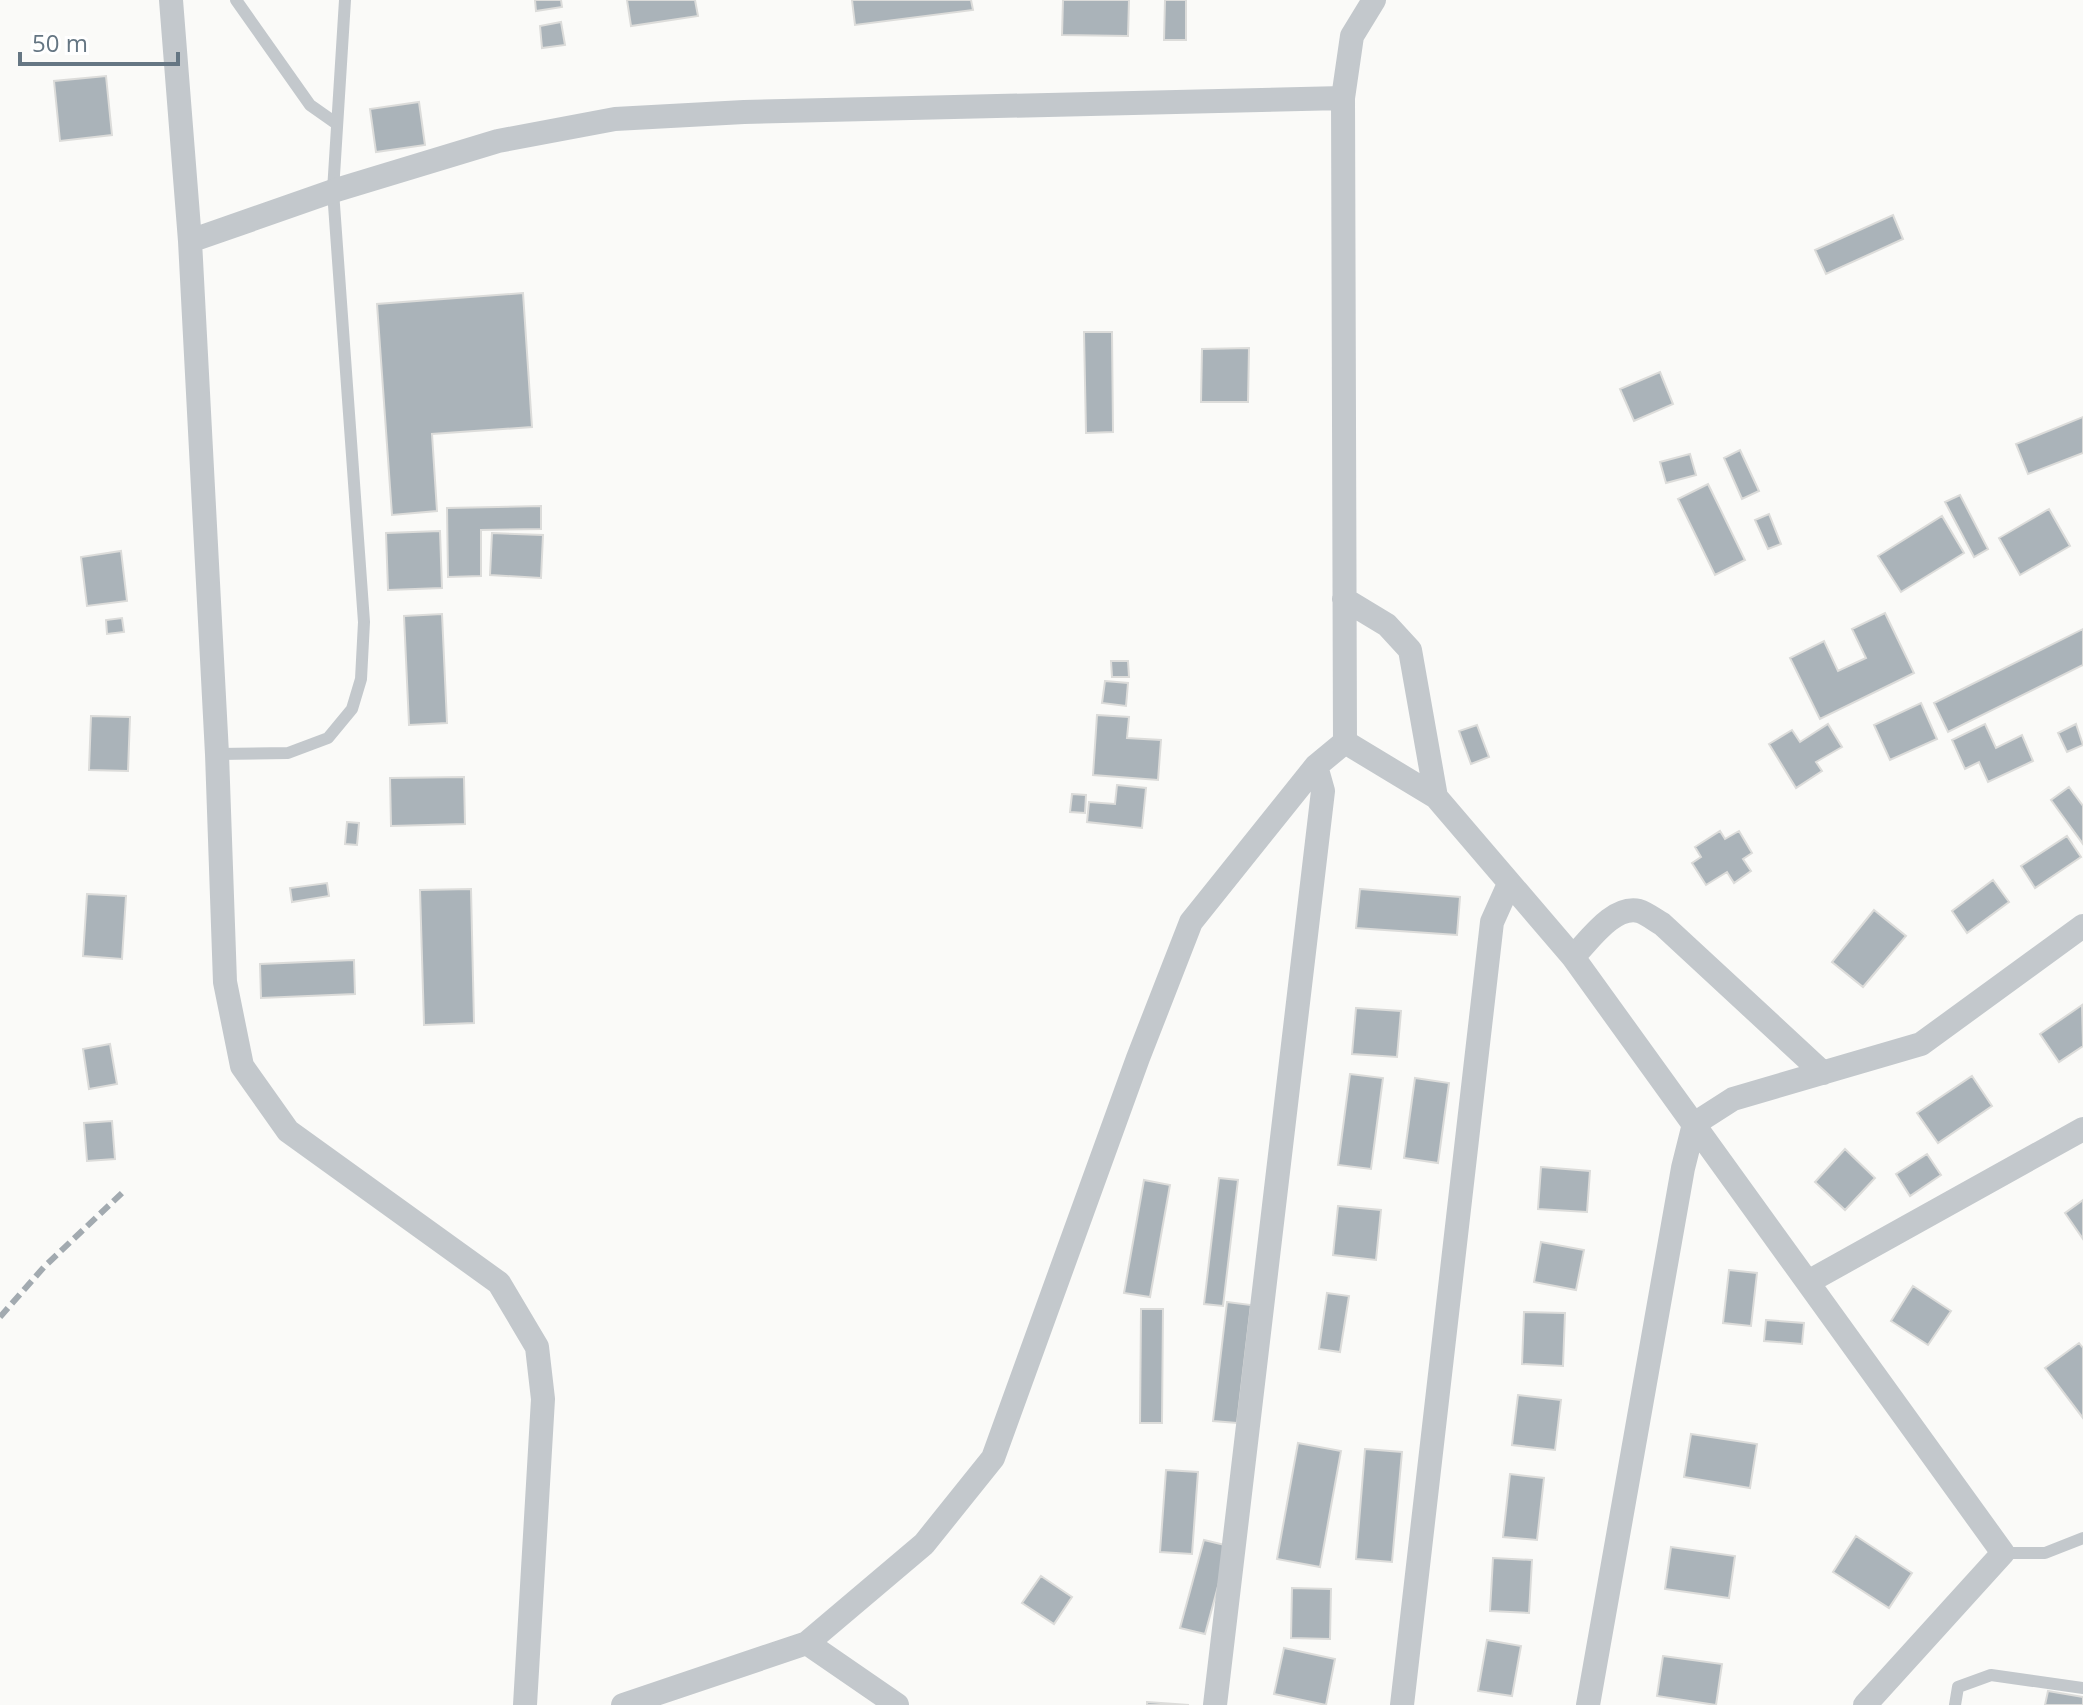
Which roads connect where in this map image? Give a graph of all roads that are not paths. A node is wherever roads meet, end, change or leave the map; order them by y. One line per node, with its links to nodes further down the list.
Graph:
1 (171, 0): 8 (street)
2 (236, 0): 6 (lane)
3 (345, 0): 6 (lane)
4 (1374, 0): 5 (street)
5 (1343, 98): 7 (street); 9 (street)
6 (337, 124): 7 (lane)
7 (333, 191): 8 (street); 11 (lane)
8 (190, 241): 11 (street)
9 (1344, 599): 10 (street); 13 (street)
10 (1345, 742): 12 (street); 13 (street)
11 (217, 754): 25 (street)
12 (1316, 766): 23 (street); 28 (street)
13 (1436, 797): 14 (street)
14 (1509, 884): 16 (street); 29 (street)
15 (2083, 926): 17 (street)
16 (1573, 957): 17 (street); 18 (street)
17 (1823, 1073): 18 (street)
18 (1694, 1124): 20 (street); 30 (street)
19 (2083, 1129): 20 (street)
20 (1808, 1282): 22 (street)
21 (2083, 1538): 22 (lane)
22 (2003, 1553): 31 (street)
23 (807, 1643): 26 (street); 27 (street)
24 (2083, 1688): 32 (lane)
25 (525, 1705)
26 (623, 1705)
27 (897, 1705)
28 (1215, 1705)
29 (1402, 1705)
30 (1588, 1705)
31 (1865, 1705)
32 (1955, 1705)

